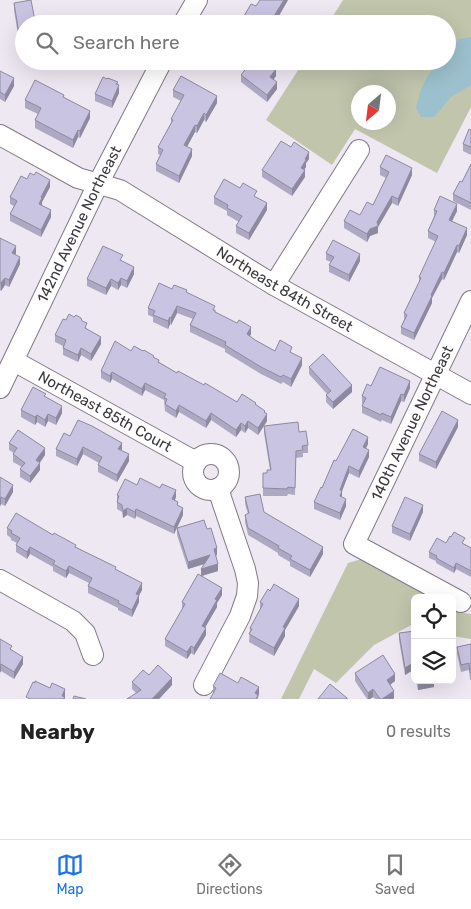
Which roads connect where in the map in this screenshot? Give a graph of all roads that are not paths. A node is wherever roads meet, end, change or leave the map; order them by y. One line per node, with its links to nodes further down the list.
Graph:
1 (197, 0): 2 (street)
2 (188, 15)
3 (157, 70): 6 (street, 142nd Avenue Northeast)
4 (0, 135): 6 (street, Northeast 84th Street)
5 (359, 150): 7 (street)
6 (98, 184): 7 (street, Northeast 84th Street); 9 (street, 142nd Avenue Northeast)
7 (274, 285): 10 (street, Northeast 84th Street)
8 (471, 300): 10 (street, 140th Avenue Northeast)
9 (14, 361): 11 (street, 142nd Avenue Northeast); 13 (street, Northeast 85th Court)
10 (436, 374): 12 (street, Northeast 84th Street); 16 (street, 140th Avenue Northeast)
11 (0, 388)
12 (471, 394)
13 (196, 462): 14 (street); 14 (street)
14 (219, 488): 18 (street)
15 (0, 580): 17 (street)
16 (461, 602)
17 (93, 656)
18 (204, 685)

